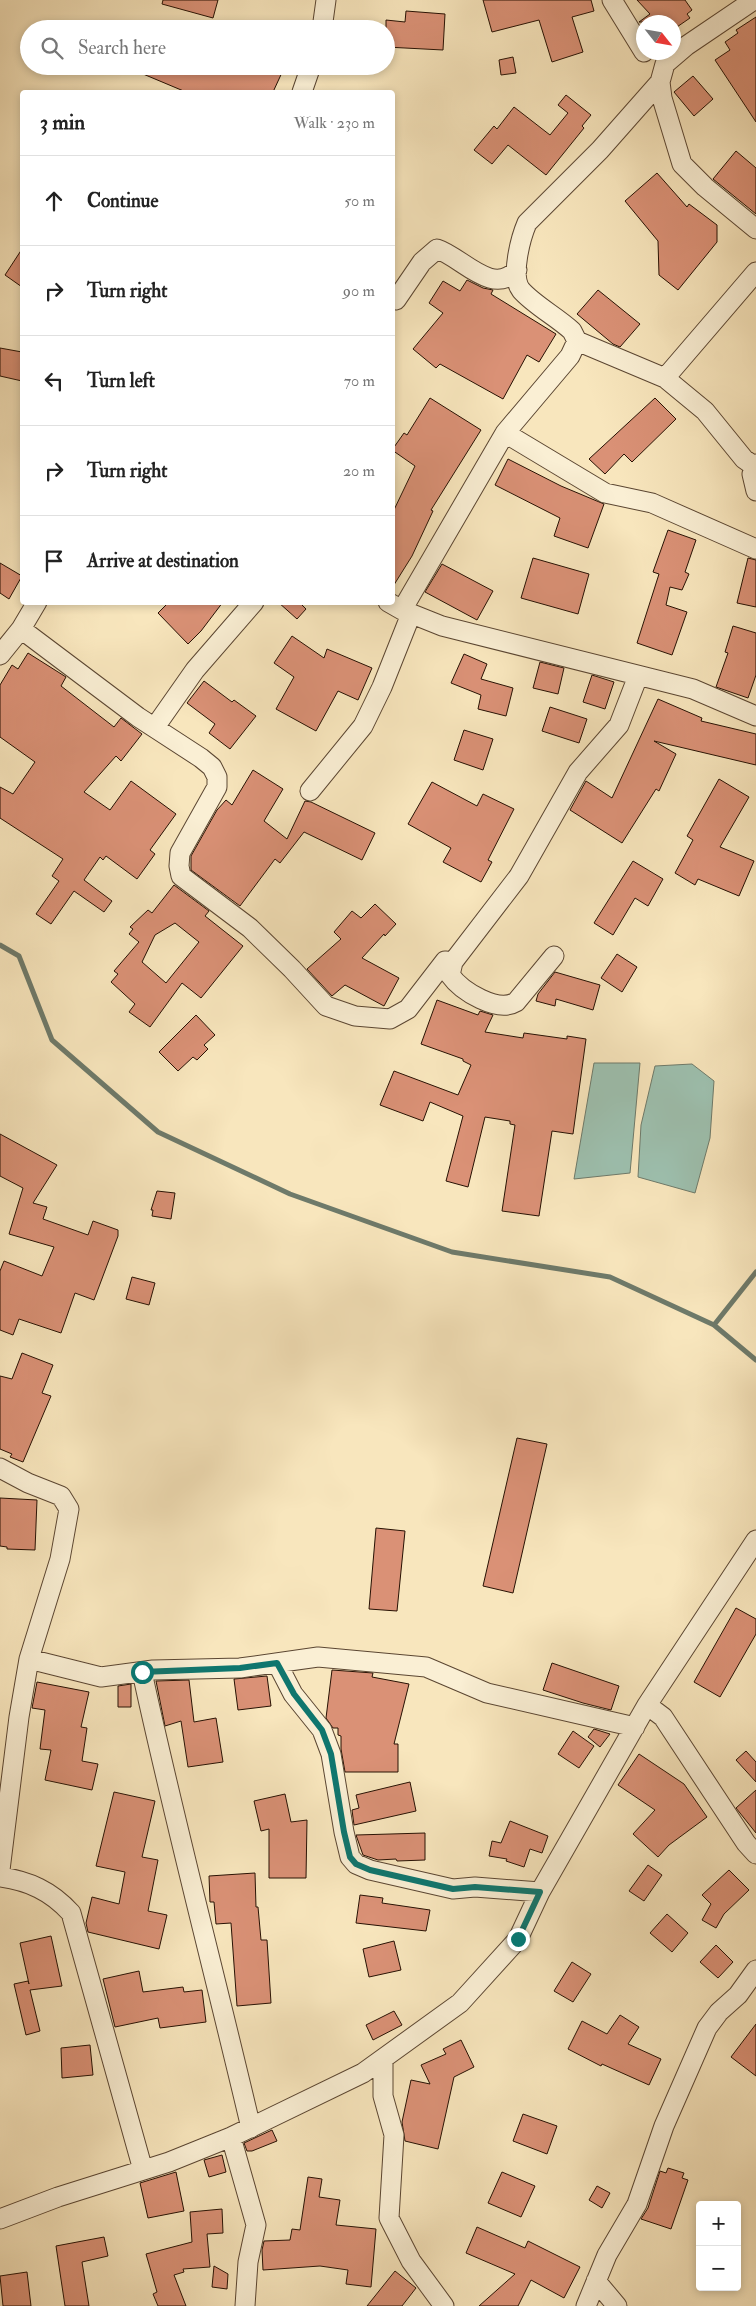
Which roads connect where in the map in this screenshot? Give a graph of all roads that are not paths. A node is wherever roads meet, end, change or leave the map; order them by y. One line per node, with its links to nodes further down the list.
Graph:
1 (326, 0): 4 (street)
2 (612, 0): 5 (street)
3 (754, 0): 8 (street)
4 (323, 20)
5 (636, 39)
6 (649, 60): 8 (street)
7 (308, 75): 9 (street)
8 (660, 78): 10 (street); 11 (street)
9 (303, 90)
10 (756, 229)
11 (517, 270): 13 (street); 14 (street)
12 (756, 272): 15 (street)
13 (396, 300)
14 (577, 341): 15 (street); 16 (street)
15 (665, 378): 17 (street)
16 (505, 433): 19 (street); 22 (street)
17 (755, 465): 18 (street)
18 (756, 491)
19 (756, 549)
20 (35, 605): 23 (street)
21 (251, 605): 27 (street)
22 (401, 609): 25 (street); 28 (street)
23 (21, 629): 24 (street); 27 (street)
24 (0, 655)
25 (638, 676): 26 (street); 30 (street)
26 (756, 716)
27 (155, 727): 30 (street)
28 (310, 791)
29 (554, 956): 30 (street)
30 (453, 962)
31 (0, 1468): 33 (street)
32 (756, 1540): 36 (street)
33 (29, 1659): 35 (street); 39 (street)
34 (277, 1663): 35 (street); 37 (street); 41 (street)
35 (142, 1672): 44 (street)
36 (647, 1705): 37 (street); 38 (street)
37 (635, 1727): 41 (street)
38 (756, 1854)
39 (0, 1870)
40 (0, 1877): 46 (street)
41 (540, 1892): 43 (street)
42 (756, 1970): 48 (street)
43 (383, 2059): 44 (street); 50 (street)
44 (251, 2128): 45 (street)
45 (232, 2137): 46 (street); 49 (street)
46 (143, 2170): 47 (street)
47 (0, 2219)
48 (596, 2281): 51 (street); 52 (street)
49 (245, 2306)
50 (444, 2306)
51 (586, 2306)
52 (617, 2306)

